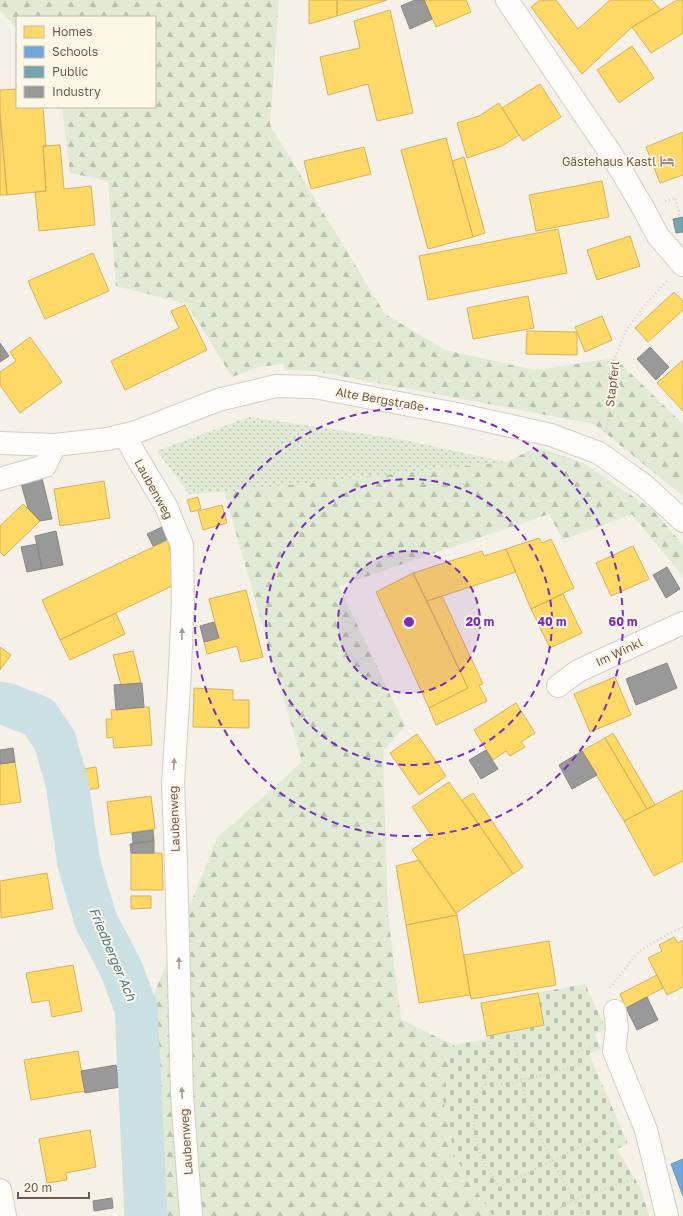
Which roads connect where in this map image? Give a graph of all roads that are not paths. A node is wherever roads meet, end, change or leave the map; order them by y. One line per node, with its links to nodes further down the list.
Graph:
1 (507, 0): 2 (street)
2 (683, 265)
3 (125, 435): 5 (street, Alte Bergstraße); 7 (street, Alte Bergstraße); 13 (street, Laubenweg, one-way to 3)
4 (0, 443): 5 (street, Alte Bergstraße)
5 (55, 445): 6 (street)
6 (0, 479)
7 (683, 521)
8 (683, 623): 9 (street, Im Winkl)
9 (558, 686)
10 (615, 1011): 14 (street)
11 (0, 1190): 12 (street)
12 (5, 1216)
13 (191, 1216)
14 (667, 1216)

